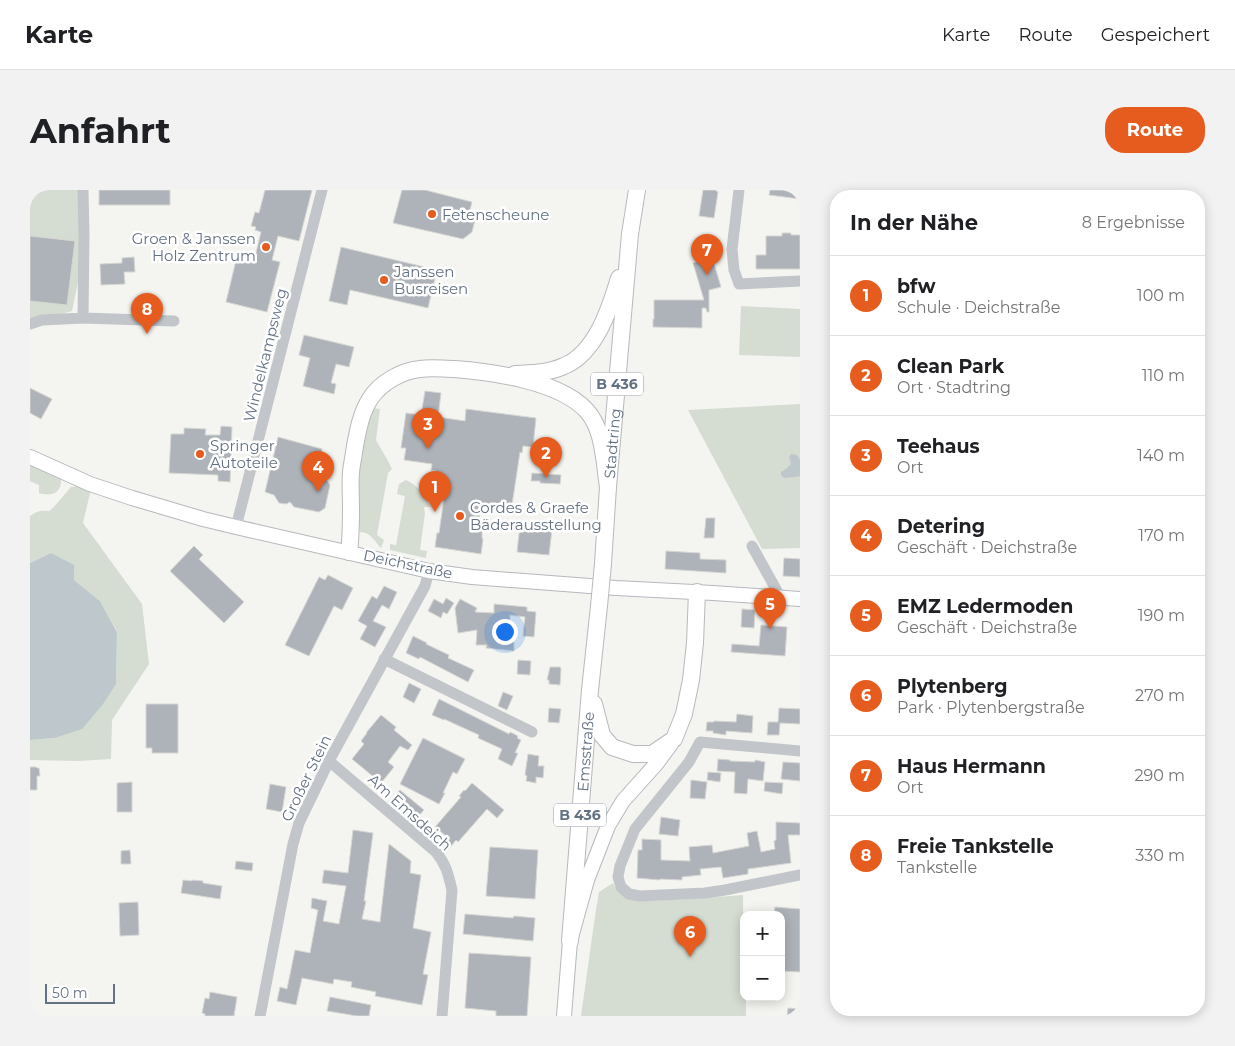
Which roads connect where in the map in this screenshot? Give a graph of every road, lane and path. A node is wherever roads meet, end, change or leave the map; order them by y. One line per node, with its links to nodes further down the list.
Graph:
1 (83, 190): 7 (street)
2 (322, 190): 13 (street, Windelkampsweg)
3 (637, 190): 5 (highway, Stadtring / B 436)
4 (739, 190): 6 (street)
5 (630, 234): 10 (highway); 12 (highway, Stadtring / B 436)
6 (800, 281)
7 (83, 318): 8 (street); 9 (street)
8 (174, 320)
9 (30, 324)
10 (503, 374): 12 (highway); 15 (highway)
11 (30, 457): 13 (main road, Deichstraße)
12 (608, 486): 20 (highway, Stadtring / B 436, bridge)
13 (236, 527): 15 (main road, Deichstraße)
14 (752, 546): 18 (street)
15 (349, 552): 16 (main road, Deichstraße)
16 (429, 570): 17 (main road, Deichstraße); 21 (street, Großer Stein)
17 (698, 592): 18 (main road, Deichstraße); 24 (highway)
18 (779, 597): 19 (main road, Deichstraße)
19 (800, 599)
20 (599, 606): 22 (highway, Emsstraße / B 436)
21 (384, 659): 23 (street); 26 (street, Großer Stein)
22 (590, 690): 24 (highway); 28 (highway, Emsstraße / B 436)
23 (532, 732)
24 (674, 739): 28 (main road)
25 (800, 751): 27 (street)
26 (329, 761): 29 (street, Großer Stein); 30 (street, Am Emsdeich)
27 (800, 875)
28 (570, 941): 31 (main road, Emsstraße / B 436)
29 (260, 1016)
30 (442, 1016)
31 (564, 1016)

